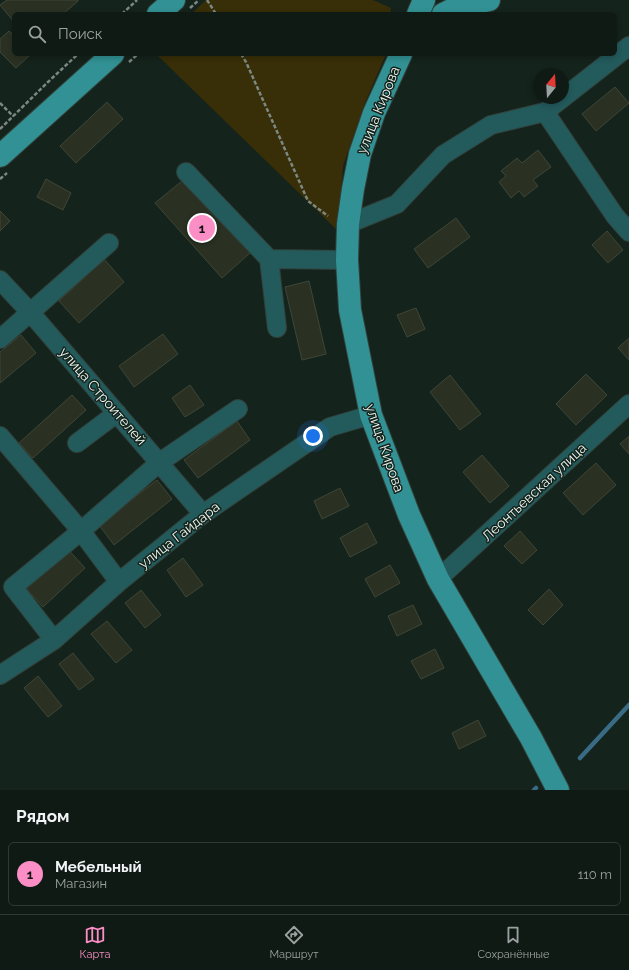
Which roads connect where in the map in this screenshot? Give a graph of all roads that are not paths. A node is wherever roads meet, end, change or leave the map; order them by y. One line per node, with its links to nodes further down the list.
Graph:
1 (174, 0): 5 (main road)
2 (410, 0): 6 (main road)
3 (424, 0): 7 (main road)
4 (489, 0): 8 (main road)
5 (160, 12)
6 (412, 12)
7 (419, 12)
8 (448, 12)
9 (629, 46): 10 (street)
10 (617, 55)
11 (110, 56): 15 (main road)
12 (616, 56): 14 (street)
13 (400, 58): 17 (main road, улица Кирова)
14 (545, 112): 17 (street); 18 (street)
15 (0, 156)
16 (186, 172): 20 (street)
17 (348, 224): 21 (main road, улица Кирова)
18 (629, 232)
19 (109, 243): 23 (street)
20 (269, 259): 21 (street); 24 (street)
21 (346, 260): 29 (main road, улица Кирова)
22 (0, 280): 23 (street, улица Строителей)
23 (30, 312): 25 (street); 28 (street, улица Строителей)
24 (277, 328)
25 (0, 339)
26 (629, 404): 35 (street, Леонтьевская улица)
27 (238, 409): 32 (street)
28 (117, 413): 31 (street); 32 (street, улица Строителей)
29 (371, 415): 33 (street, улица Гайдара); 35 (main road, улица Кирова)
30 (0, 436): 34 (street)
31 (77, 443)
32 (160, 462): 33 (street, улица Строителей); 34 (street)
33 (203, 514): 36 (street, улица Гайдара)
34 (80, 531): 36 (street); 37 (street)
35 (438, 579): 39 (main road, улица Кирова)
36 (119, 582): 37 (street, улица Гайдара)
37 (54, 640): 38 (street, улица Гайдара)
38 (0, 675)
39 (558, 790)

